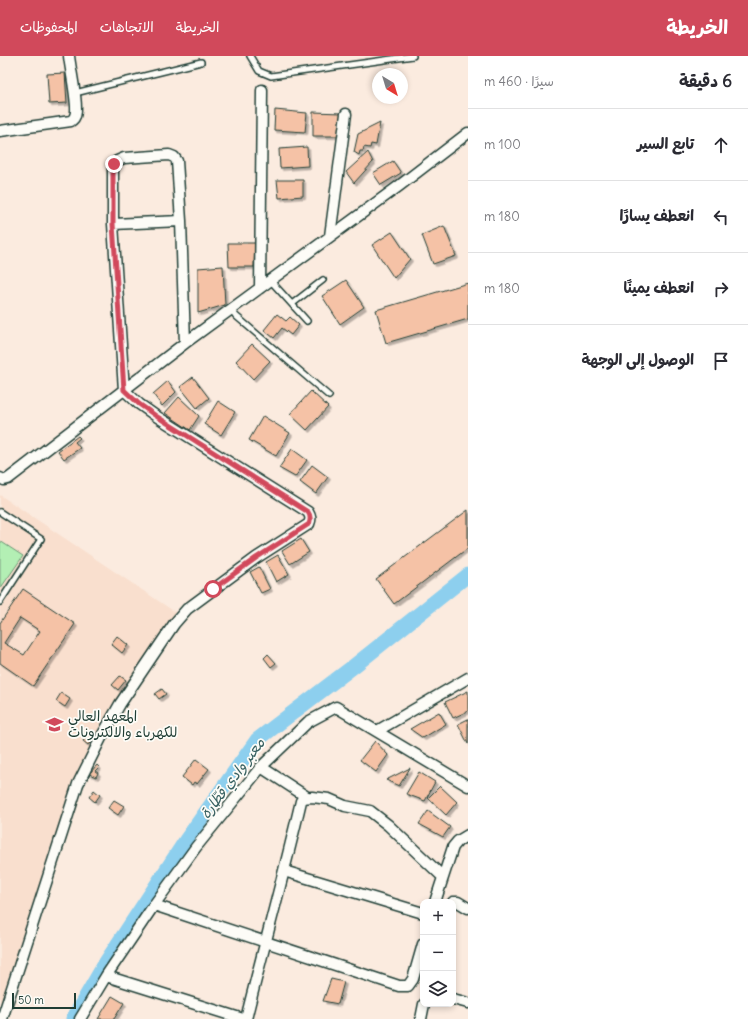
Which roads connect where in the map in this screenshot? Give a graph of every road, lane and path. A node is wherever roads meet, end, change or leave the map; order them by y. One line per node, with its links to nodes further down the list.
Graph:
1 (69, 56): 6 (street)
2 (250, 56): 3 (lane)
3 (413, 56)
4 (201, 62): 6 (lane)
5 (262, 90): 15 (street)
6 (75, 93): 8 (street)
7 (346, 114): 12 (street)
8 (0, 131)
9 (468, 133): 12 (street)
10 (182, 221): 11 (street); 11 (street); 19 (street)
11 (113, 224): 20 (street)
12 (330, 236): 13 (street)
13 (270, 280): 15 (street); 16 (lane)
14 (323, 280): 16 (lane)
15 (260, 288): 17 (street)
16 (292, 304): 18 (lane)
17 (231, 309): 19 (street); 21 (lane)
18 (307, 321)
19 (184, 343): 20 (street)
20 (124, 390): 22 (street); 44 (street)
21 (329, 396)
22 (1, 481)
23 (0, 512): 24 (lane)
24 (0, 602)
25 (468, 678): 26 (street)
26 (377, 731): 27 (street); 28 (street)
27 (260, 767): 29 (street); 35 (street)
28 (468, 786)
29 (307, 797): 31 (street); 32 (street)
30 (468, 835): 32 (street)
31 (284, 871): 37 (street); 38 (street)
32 (442, 877): 33 (street)
33 (436, 899)
34 (456, 902): 36 (street)
35 (154, 905): 38 (street); 40 (street)
36 (468, 908)
37 (420, 912)
38 (265, 941): 39 (street); 46 (street)
39 (420, 954)
40 (106, 976): 45 (street); 46 (street)
41 (456, 1000): 42 (street)
42 (468, 1003)
43 (423, 1007): 47 (street)
44 (2, 1019)
45 (80, 1019)
46 (245, 1019)
47 (421, 1019)

